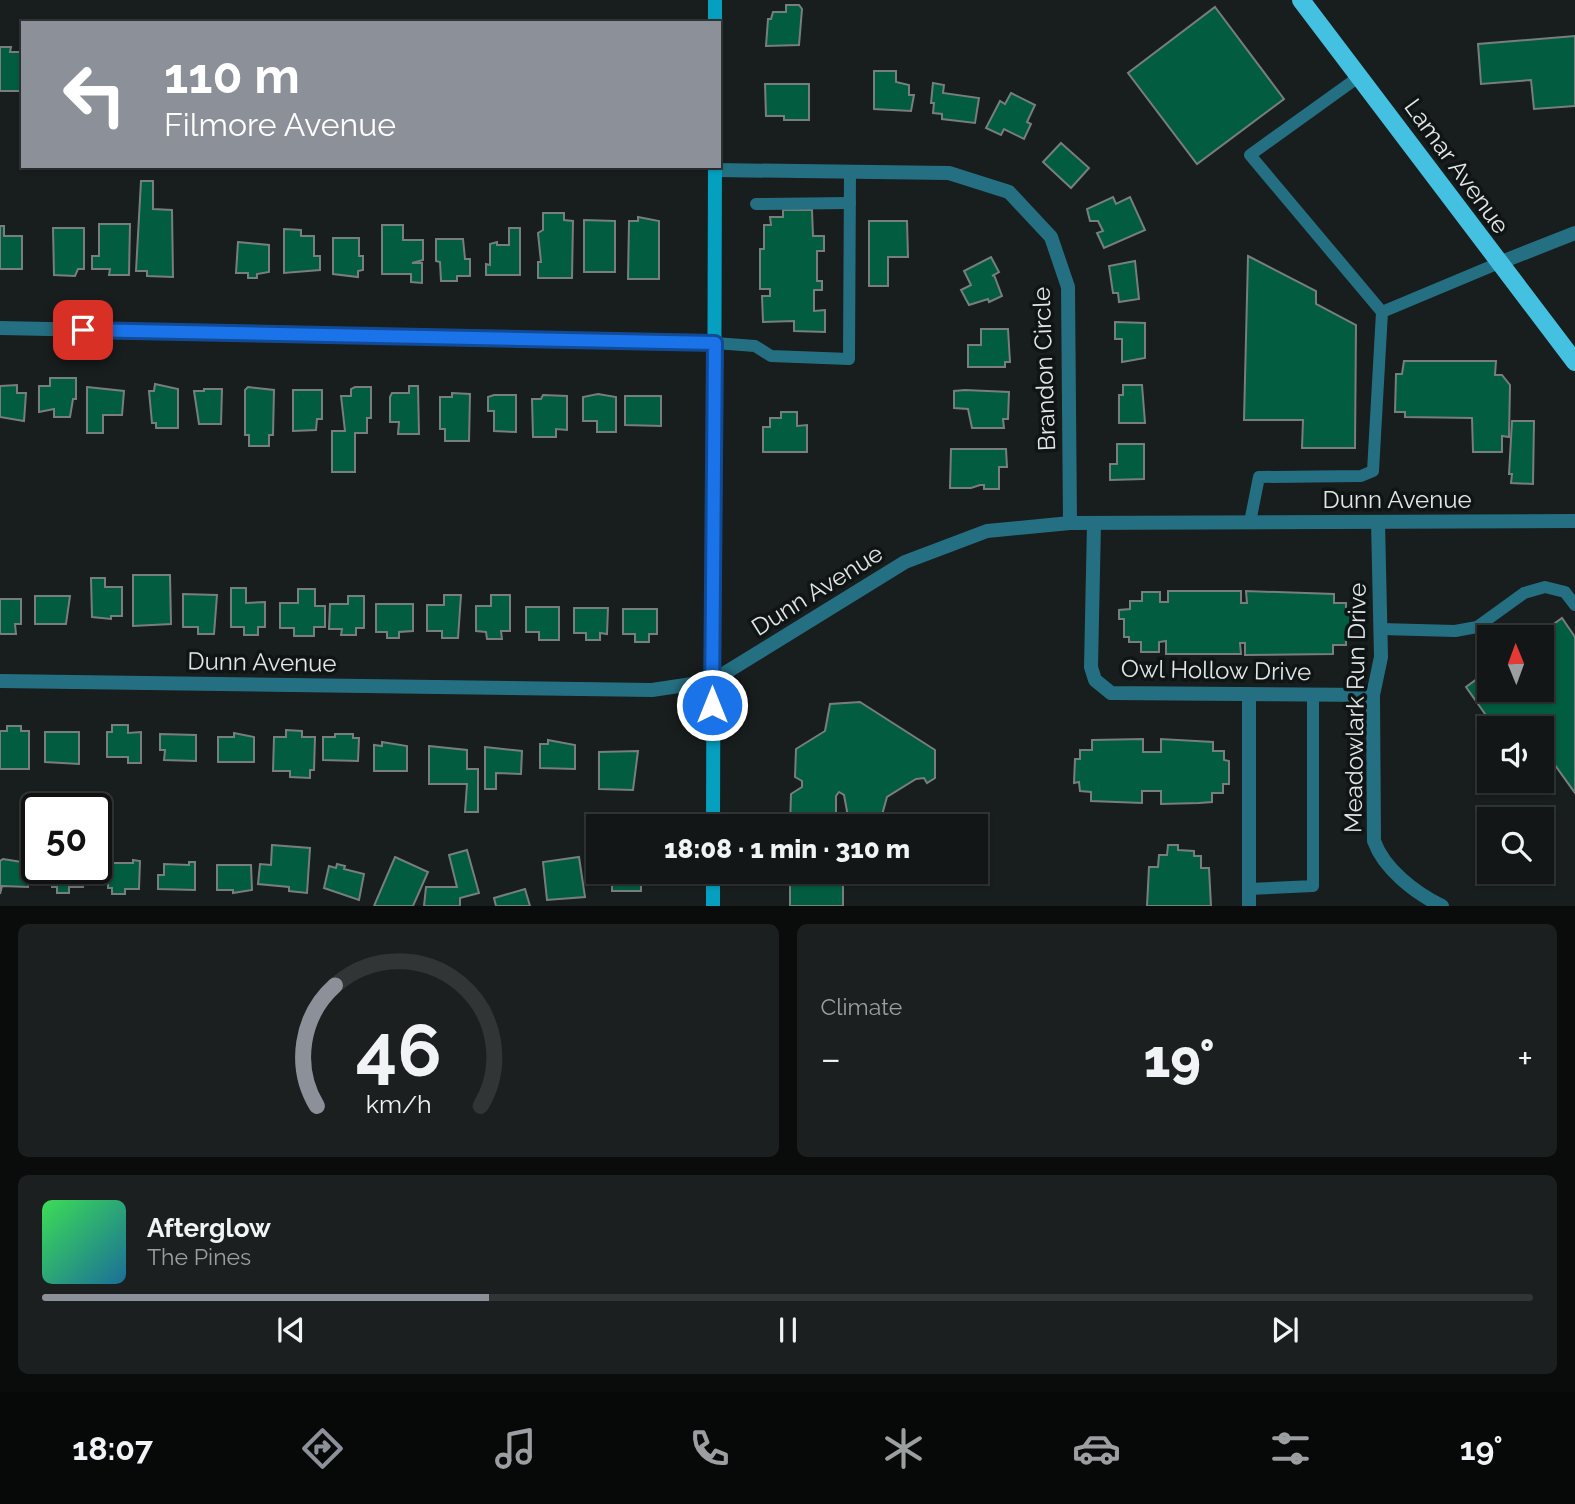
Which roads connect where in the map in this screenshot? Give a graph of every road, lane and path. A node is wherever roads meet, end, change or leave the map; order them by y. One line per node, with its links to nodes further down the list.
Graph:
1 (715, 0): 3 (main road)
2 (1301, 0): 4 (main road, Lamar Avenue)
3 (715, 21)
4 (1360, 76): 10 (main road, Lamar Avenue); 11 (lane)
5 (715, 168): 6 (street, Brandon Circle); 13 (main road)
6 (850, 171): 7 (lane); 18 (street, Brandon Circle)
7 (849, 203): 8 (lane); 13 (lane)
8 (756, 204)
9 (1575, 233): 10 (street)
10 (1499, 264): 11 (lane); 14 (main road, Lamar Avenue)
11 (1382, 312): 16 (lane)
12 (0, 328): 13 (street)
13 (715, 343): 24 (main road)
14 (1575, 362)
15 (1575, 521): 17 (street, Dunn Avenue)
16 (1251, 522): 17 (street, Dunn Avenue); 19 (street, Dunn Avenue)
17 (1378, 522): 22 (street, Meadowlark Run Drive)
18 (1070, 523): 19 (street, Dunn Avenue); 24 (street, Dunn Avenue)
19 (1094, 523): 25 (street, Owl Hollow Drive)
20 (1570, 591): 21 (lane); 22 (lane)
21 (1575, 605)
22 (1381, 629): 27 (street, Meadowlark Run Drive)
23 (0, 681): 24 (street, Dunn Avenue)
24 (712, 681): 28 (main road)
25 (1249, 694): 26 (street, Owl Hollow Drive); 30 (street)
26 (1313, 695): 27 (street, Owl Hollow Drive); 30 (lane)
27 (1373, 695): 33 (street, Meadowlark Run Drive)
28 (713, 814)
29 (713, 884): 31 (main road)
30 (1249, 889): 32 (street)
31 (713, 905)
32 (1249, 905)
33 (1442, 905)

